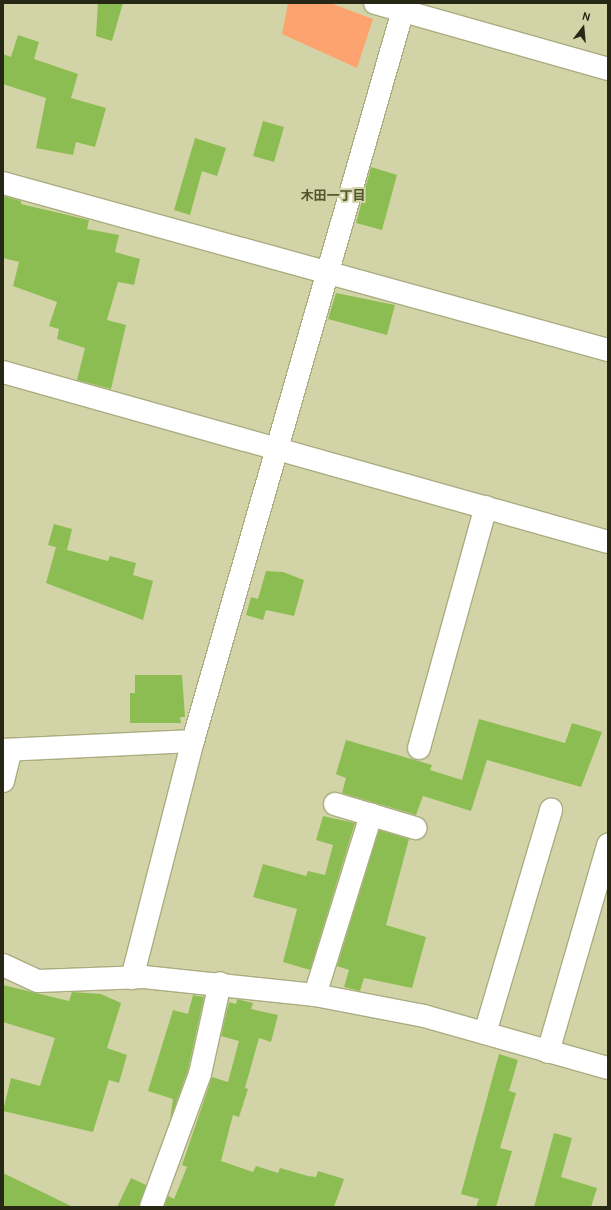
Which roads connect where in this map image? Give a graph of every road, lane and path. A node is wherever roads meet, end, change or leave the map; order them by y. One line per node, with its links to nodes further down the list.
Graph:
1 (375, 3): 2 (street)
2 (404, 7): 3 (street); 5 (street)
3 (608, 69)
4 (3, 183): 5 (street)
5 (329, 271): 6 (street); 8 (street)
6 (608, 350)
7 (3, 372): 8 (street)
8 (279, 451): 9 (street); 11 (street)
9 (486, 507): 10 (street); 12 (street)
10 (608, 542)
11 (193, 741): 13 (street); 21 (street)
12 (419, 748)
13 (7, 750): 14 (street)
14 (3, 781)
15 (334, 804): 17 (street)
16 (551, 810): 24 (street)
17 (371, 815): 18 (street); 23 (street)
18 (414, 828)
19 (608, 845): 25 (street)
20 (3, 965): 21 (street)
21 (132, 978): 22 (street)
22 (220, 983): 23 (street); 27 (street)
23 (315, 995): 24 (street)
24 (485, 1033): 25 (street)
25 (548, 1052): 26 (street)
26 (608, 1068)
27 (151, 1207)

